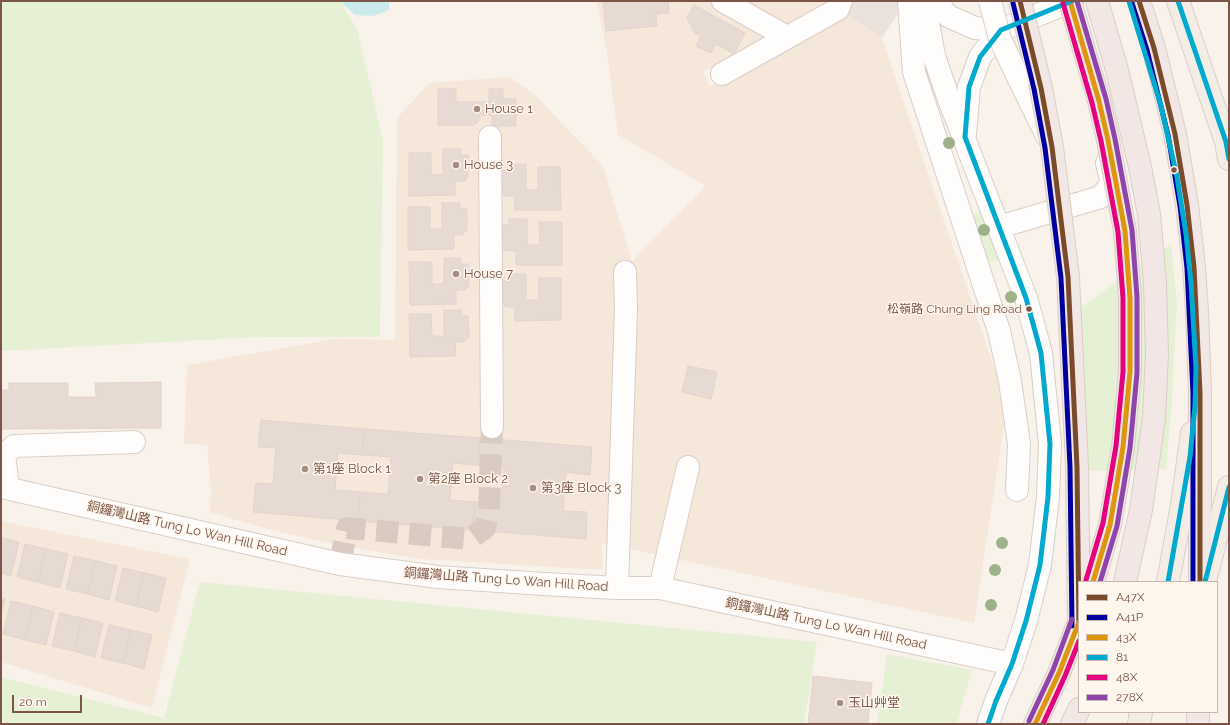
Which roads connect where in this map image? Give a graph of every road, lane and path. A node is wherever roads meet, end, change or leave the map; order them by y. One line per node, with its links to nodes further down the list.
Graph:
1 (723, 1): 14 (street)
2 (841, 1): 14 (street)
3 (909, 1): 28 (street)
4 (927, 1): 18 (street)
5 (936, 1): 13 (street)
6 (990, 1): 19 (street, bridge)
7 (1020, 1): 19 (highway, bridge)
8 (1071, 1): 13 (street); 30 (highway, bridge)
9 (1097, 1): 31 (highway)
10 (1129, 1): 32 (main road)
11 (1139, 1): 33 (highway)
12 (1178, 1): 20 (main road)
13 (1001, 30): 18 (street)
14 (787, 37): 15 (street)
15 (722, 74)
16 (1084, 79): 21 (street)
17 (490, 137): 23 (street)
18 (965, 137): 21 (street)
19 (1052, 146): 29 (highway, bridge)
20 (1228, 149)
21 (999, 227): 38 (street)
22 (624, 272): 35 (street)
23 (492, 427)
24 (134, 442): 26 (street)
25 (688, 467): 36 (street)
26 (4, 487): 35 (street, 銅鑼灣山路 Tung Lo Wan Hill Road)
27 (1229, 487): 34 (main road)
28 (1017, 490)
29 (1078, 581)
30 (1093, 581)
31 (1125, 581)
32 (1168, 581)
33 (1200, 581)
34 (1205, 581)
35 (617, 588): 36 (street, 銅鑼灣山路 Tung Lo Wan Hill Road)
36 (660, 588): 38 (street, 銅鑼灣山路 Tung Lo Wan Hill Road)
37 (1078, 625): 45 (highway)
38 (1012, 664): 44 (street)
39 (1078, 711): 46 (highway)
40 (1083, 713): 47 (highway)
41 (1141, 713): 48 (main road)
42 (1189, 713): 49 (main road)
43 (1198, 713): 50 (highway)
44 (988, 724)
45 (1035, 724)
46 (1072, 724)
47 (1084, 724)
48 (1139, 724)
49 (1188, 724)
50 (1198, 724)

